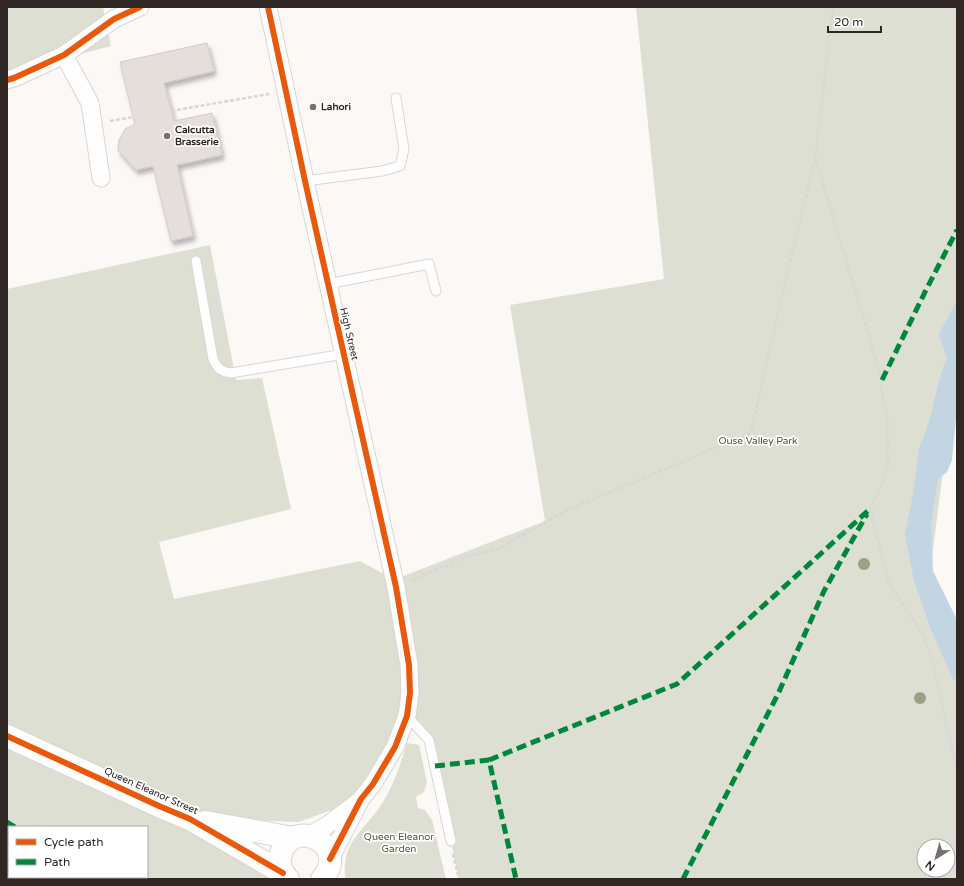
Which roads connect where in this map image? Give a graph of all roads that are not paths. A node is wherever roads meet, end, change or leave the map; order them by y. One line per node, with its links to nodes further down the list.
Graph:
1 (140, 7): 3 (street)
2 (268, 7): 7 (street, High Street)
3 (64, 55): 4 (street); 6 (street)
4 (7, 80)
5 (396, 98): 7 (lane)
6 (102, 178)
7 (305, 181): 9 (street, High Street)
8 (196, 261): 11 (lane)
9 (328, 284): 10 (lane); 11 (street, High Street)
10 (436, 291)
11 (344, 354): 12 (street, High Street)
12 (407, 716): 14 (street, High Street); 17 (lane)
13 (7, 736): 15 (street, Queen Eleanor Street)
14 (361, 799): 16 (street); 18 (street)
15 (190, 819): 16 (street, Queen Eleanor Street); 19 (street, Queen Eleanor Street)
16 (301, 837): 18 (street); 19 (street)
17 (451, 841)
18 (330, 871)
19 (286, 876)

